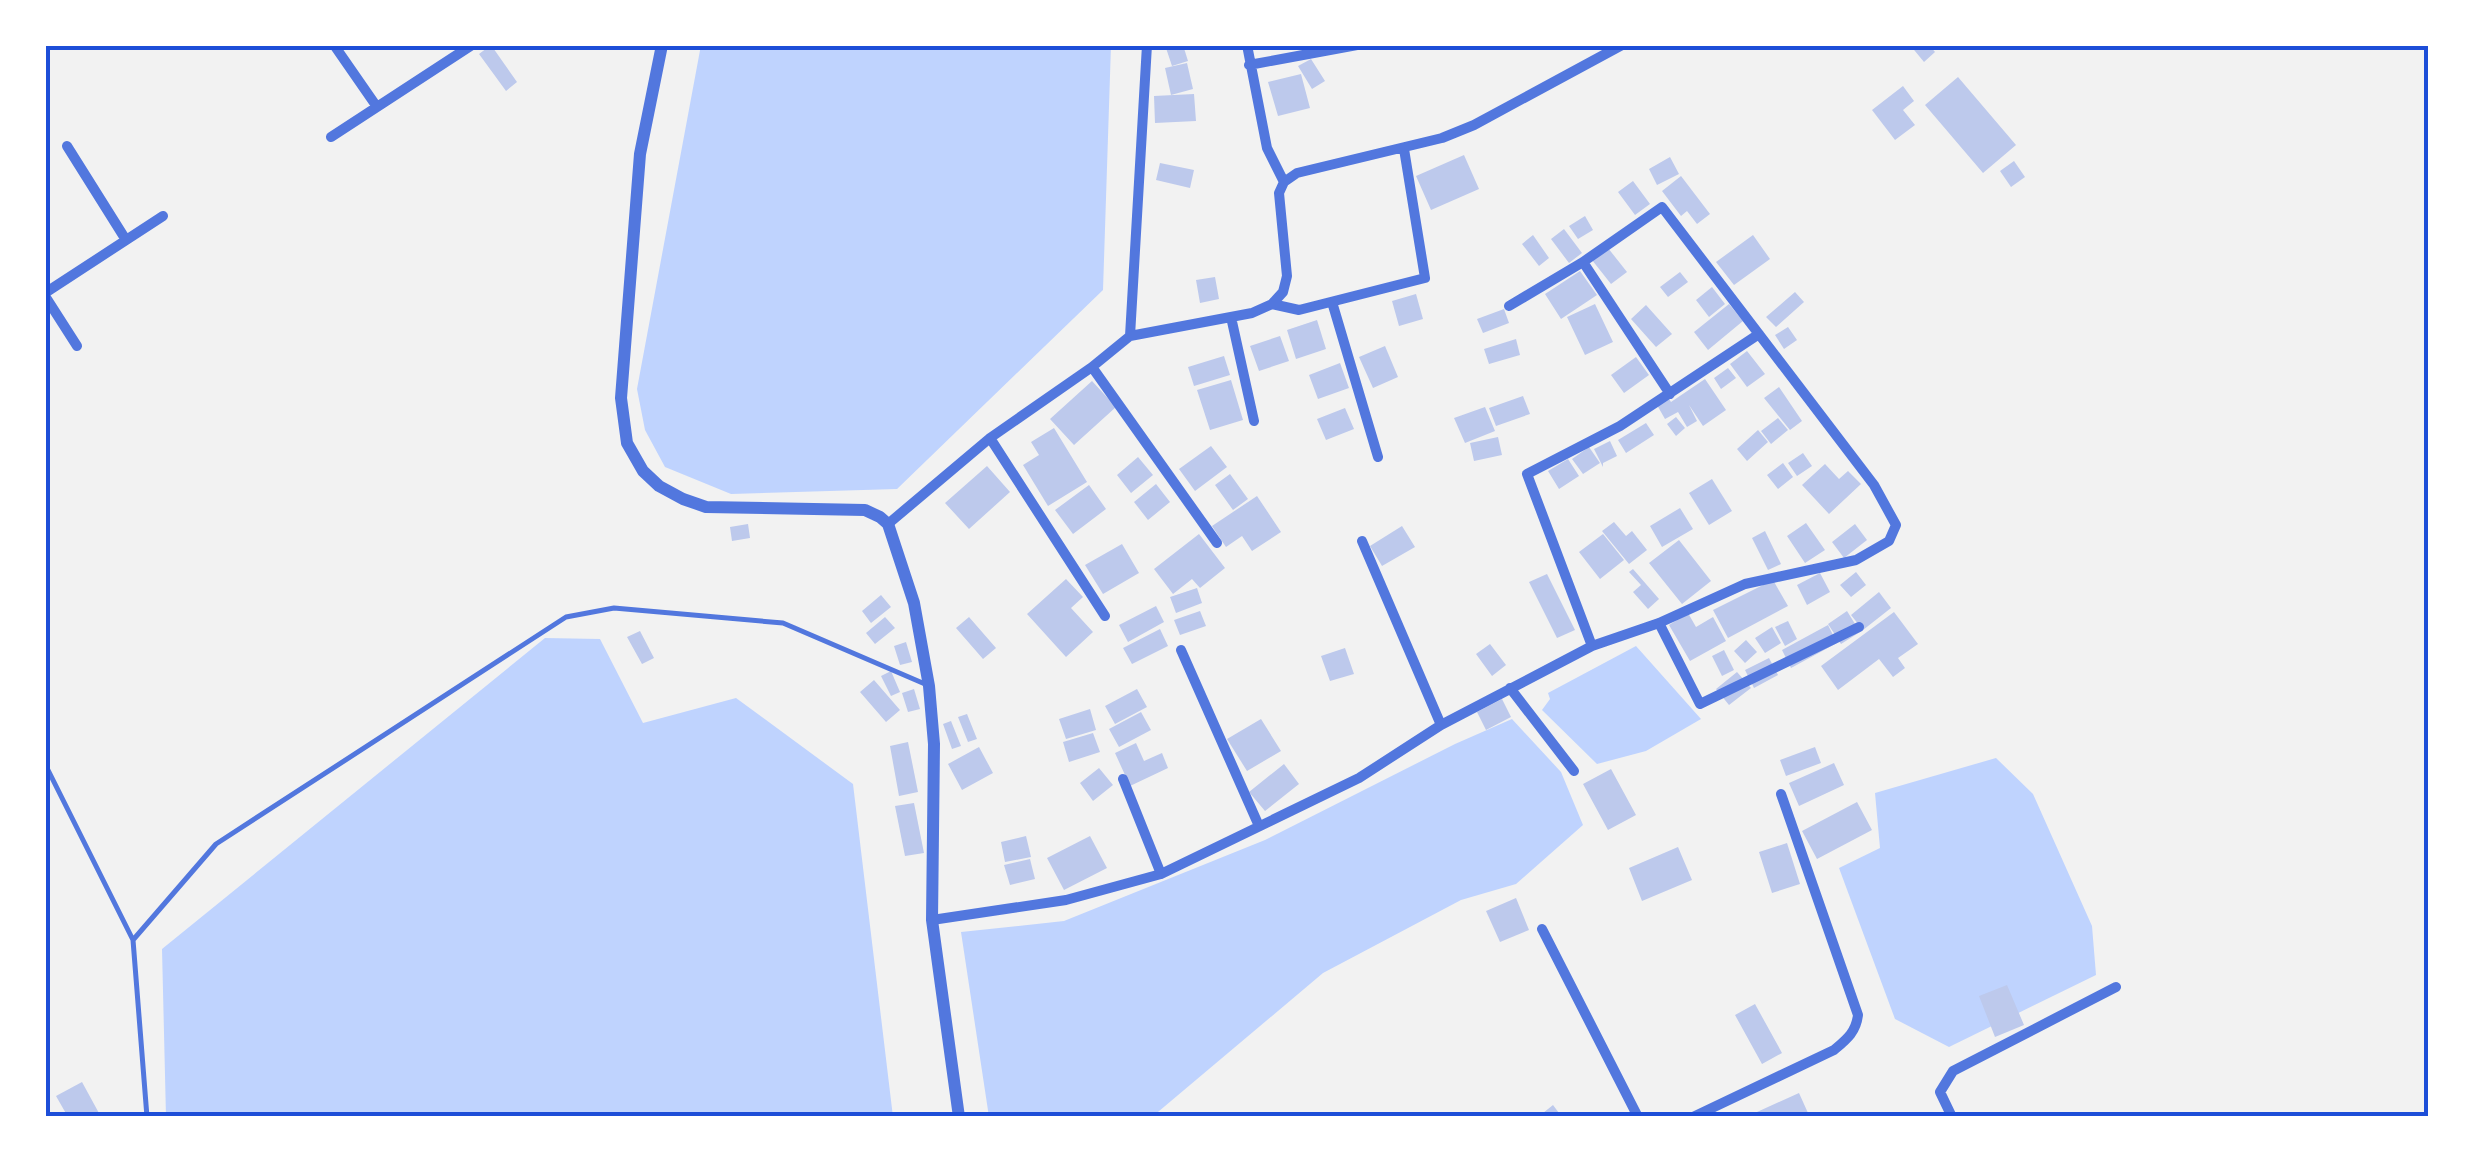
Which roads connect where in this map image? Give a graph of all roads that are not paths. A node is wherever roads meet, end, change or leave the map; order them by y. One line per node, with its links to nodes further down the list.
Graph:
1 (334, 45): 9 (street)
2 (472, 45): 9 (street)
3 (662, 45): 30 (street)
4 (1147, 45): 23 (street)
5 (1247, 45): 8 (street)
6 (1357, 45): 8 (street)
7 (1621, 45): 12 (street)
8 (1250, 65): 13 (street)
9 (378, 107): 10 (street)
10 (332, 137)
11 (67, 146): 15 (street)
12 (1404, 149): 13 (street); 18 (street)
13 (1284, 182): 19 (street)
14 (163, 216): 15 (street)
15 (126, 240): 17 (street)
16 (1583, 262): 20 (street); 22 (street); 26 (street)
17 (45, 295): 24 (street)
18 (1332, 302): 19 (street); 29 (street)
19 (1272, 304): 21 (street)
20 (1508, 306)
21 (1231, 317): 23 (street); 27 (street)
22 (1759, 334): 26 (street); 34 (street)
23 (1130, 336): 25 (street)
24 (77, 346)
25 (1092, 368): 28 (street); 32 (street)
26 (1670, 394): 36 (street)
27 (1254, 421)
28 (990, 438): 30 (street); 33 (street)
29 (1378, 457)
30 (888, 524): 38 (street)
31 (1362, 541): 40 (street)
32 (1217, 543)
33 (1105, 616)
34 (1659, 623): 35 (street); 36 (street)
35 (1859, 627)
36 (1592, 646): 39 (street)
37 (1181, 650): 45 (street)
38 (929, 686): 47 (street); 49 (lane)
39 (1510, 688): 40 (street); 42 (street)
40 (1441, 725): 45 (street)
41 (45, 764): 49 (lane)
42 (1574, 771)
43 (1123, 779): 46 (street)
44 (1781, 794): 54 (street)
45 (1259, 826): 46 (street)
46 (1161, 874): 47 (street)
47 (932, 920): 52 (street)
48 (1542, 930): 53 (street)
49 (133, 940): 51 (lane)
50 (2116, 987): 55 (street)
51 (147, 1117)
52 (959, 1117)
53 (1638, 1117)
54 (1693, 1117)
55 (1952, 1117)

